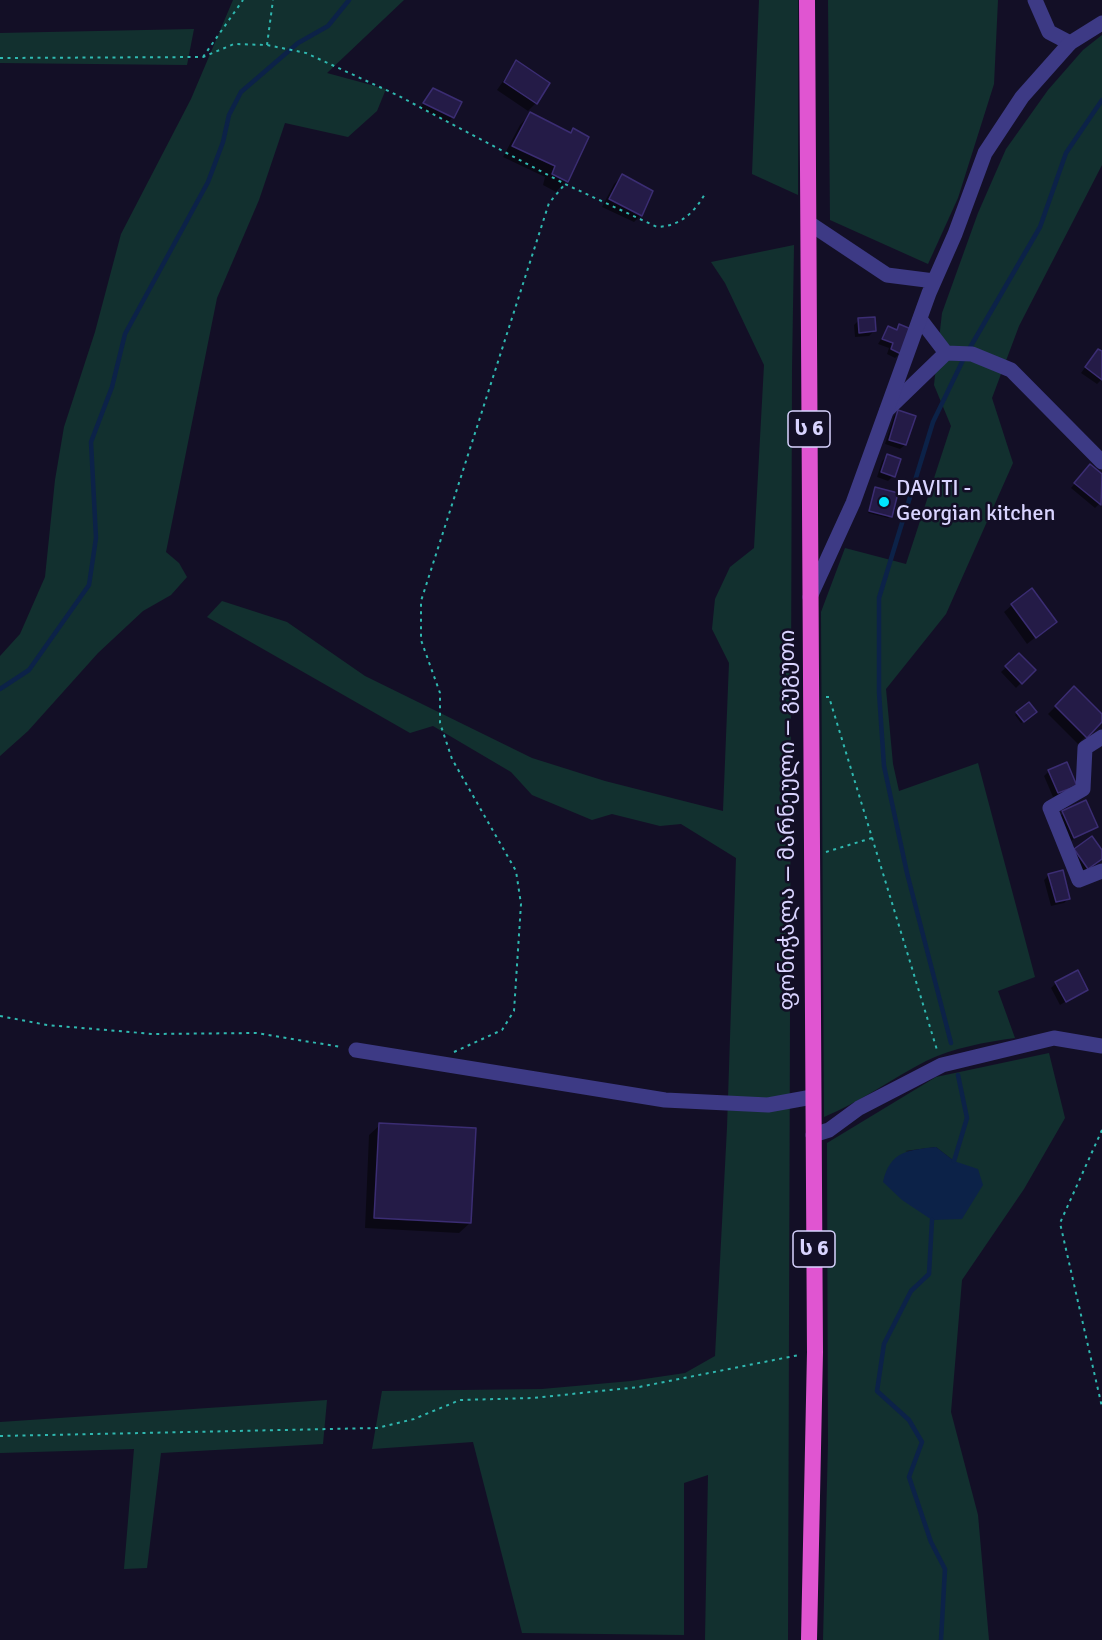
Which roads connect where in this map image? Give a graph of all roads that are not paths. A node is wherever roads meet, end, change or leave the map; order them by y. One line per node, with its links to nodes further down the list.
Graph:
1 (807, 0): 5 (highway, ფონიჭალა — მარნეული — გუგუთი / ს 6)
2 (1035, 0): 4 (street)
3 (1102, 23): 4 (street)
4 (1070, 42): 6 (street)
5 (808, 223): 6 (street); 11 (highway, ფონიჭალა — მარნეული — გუგუთი / ს 6)
6 (934, 281): 7 (street)
7 (920, 319): 8 (street); 9 (street)
8 (946, 353): 9 (street); 10 (street)
9 (882, 416): 11 (street)
10 (1102, 462)
11 (809, 599): 16 (highway, ფონიჭალა — მარნეული — გუგუთი / ს 6)
12 (1102, 737): 13 (street)
13 (1102, 871)
14 (1102, 1046): 17 (street)
15 (356, 1050): 16 (street)
16 (812, 1097): 17 (highway, ფონიჭალა — მარნეული — გუგუთი / ს 6)
17 (813, 1135): 18 (highway, ფონიჭალა — მარნეული — გუგუთი / ს 6)
18 (809, 1640)

